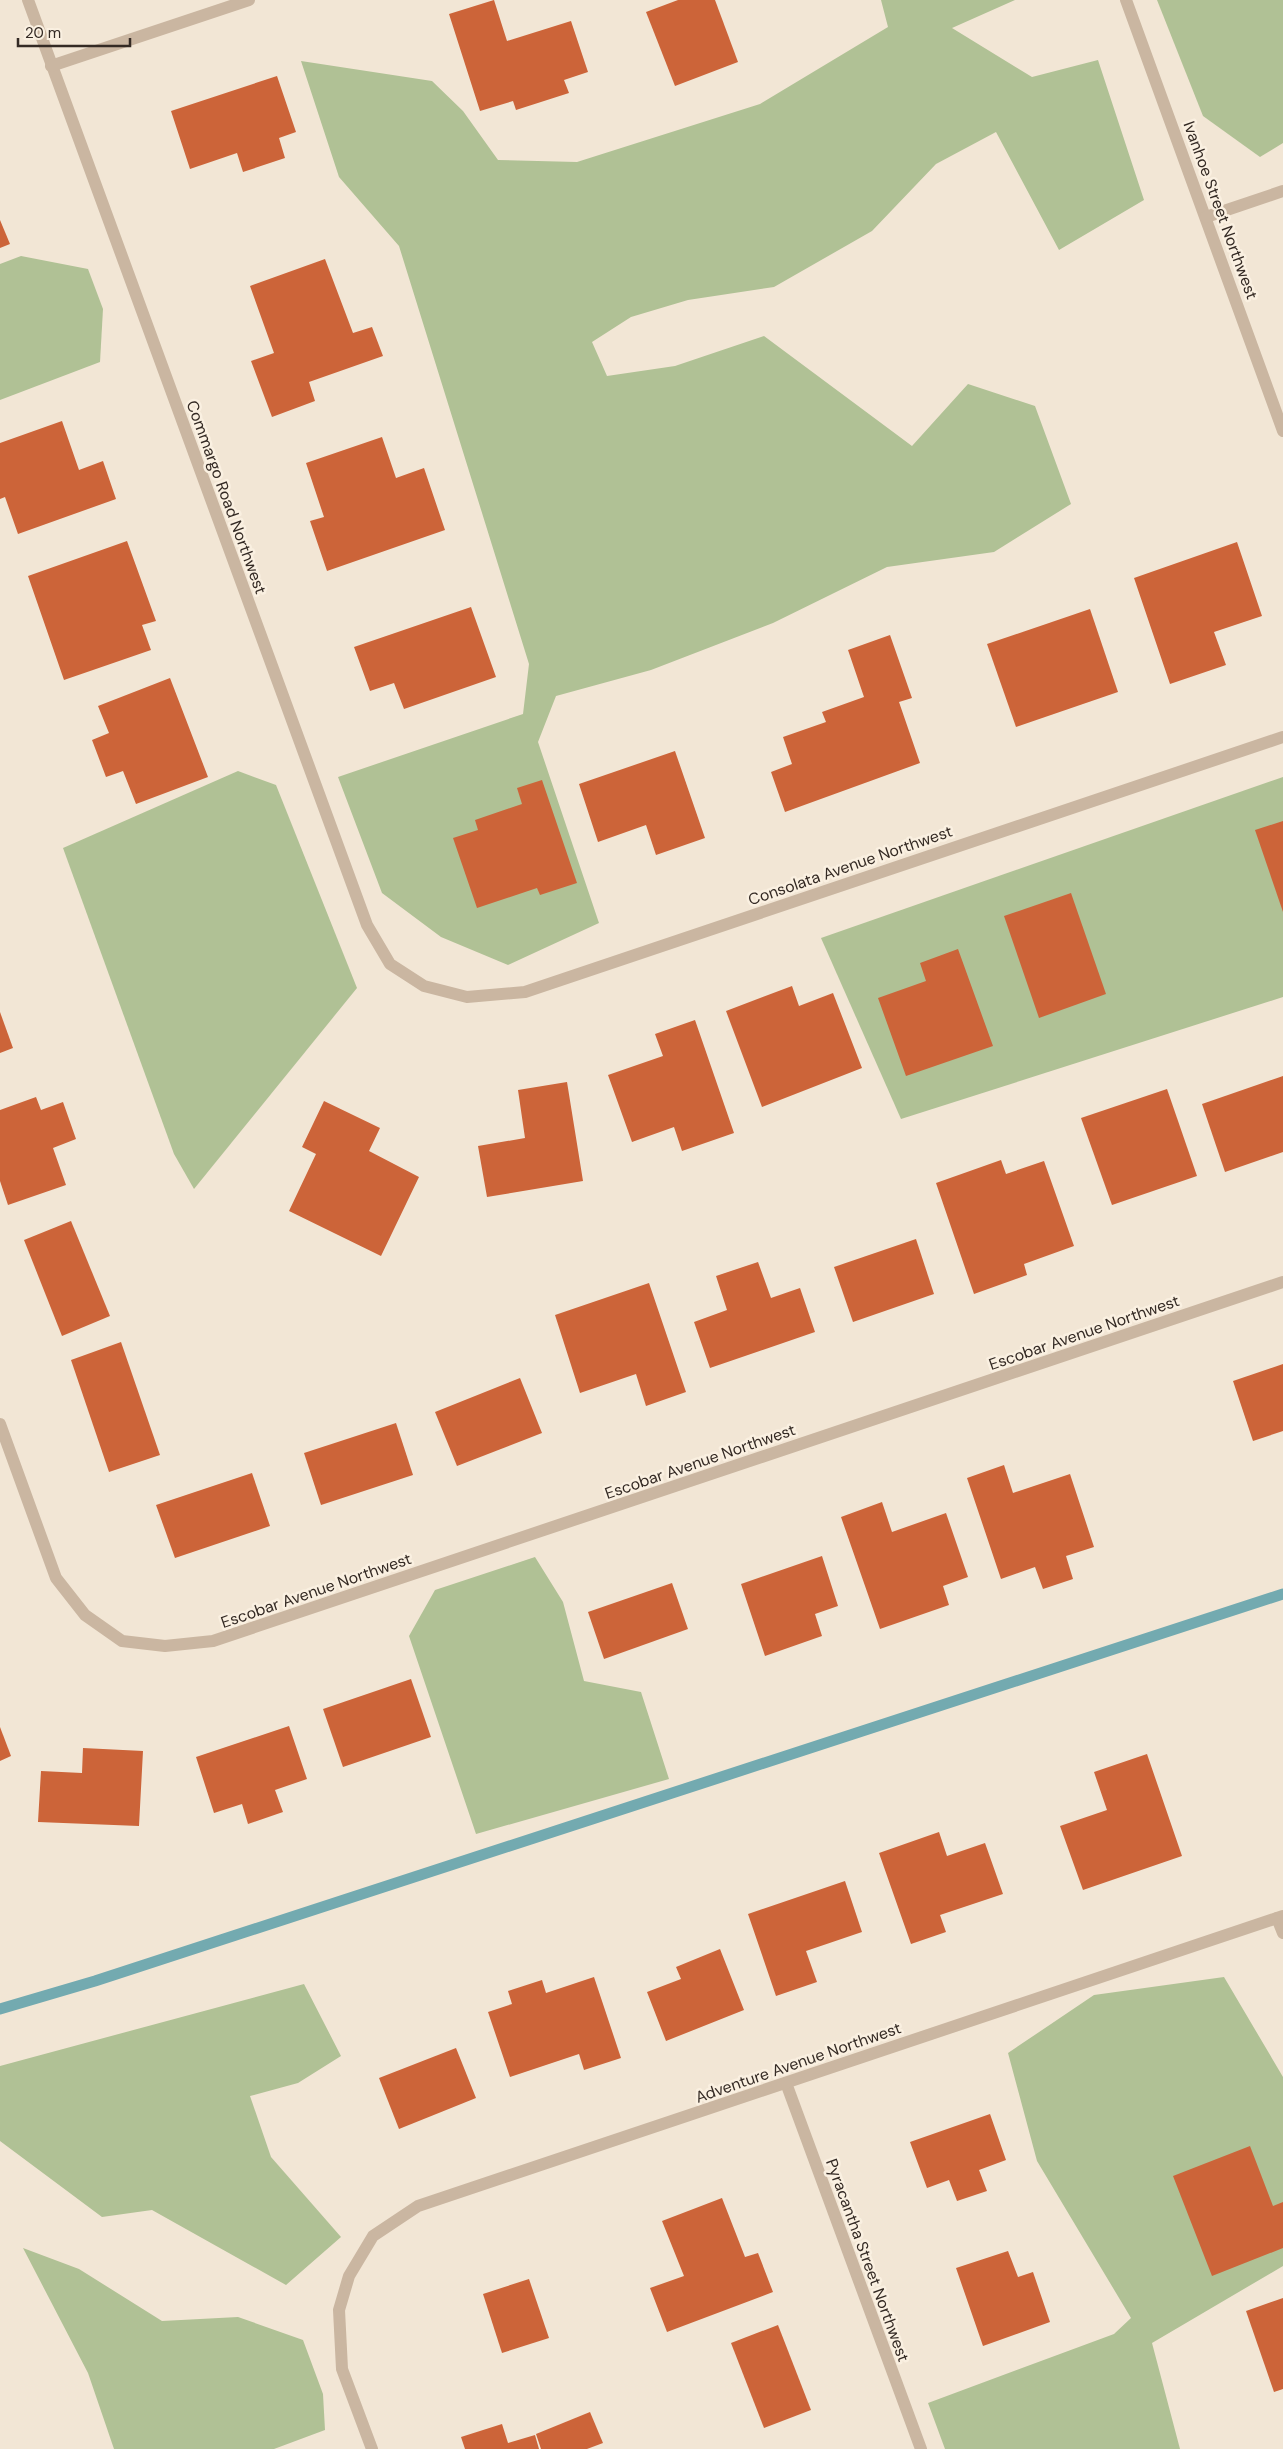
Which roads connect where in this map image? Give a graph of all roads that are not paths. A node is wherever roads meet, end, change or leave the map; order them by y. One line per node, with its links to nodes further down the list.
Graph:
1 (28, 0): 4 (street, Commargo Road Northwest)
2 (249, 0): 4 (street)
3 (1126, 0): 6 (street, Ivanhoe Street Northwest)
4 (52, 66): 9 (street, Commargo Road Northwest)
5 (1283, 191): 6 (street)
6 (1206, 217): 7 (street, Ivanhoe Street Northwest)
7 (1283, 431)
8 (1283, 737): 9 (street, Consolata Avenue Northwest)
9 (424, 986)
10 (1283, 1282): 11 (street, Escobar Avenue Northwest)
11 (0, 1424)
12 (1280, 1917): 13 (street); 14 (street, Adventure Avenue Northwest)
13 (1283, 1934)
14 (786, 2083): 15 (street, Adventure Avenue Northwest); 16 (street, Pyracantha Street Northwest)
15 (372, 2449)
16 (921, 2449)

